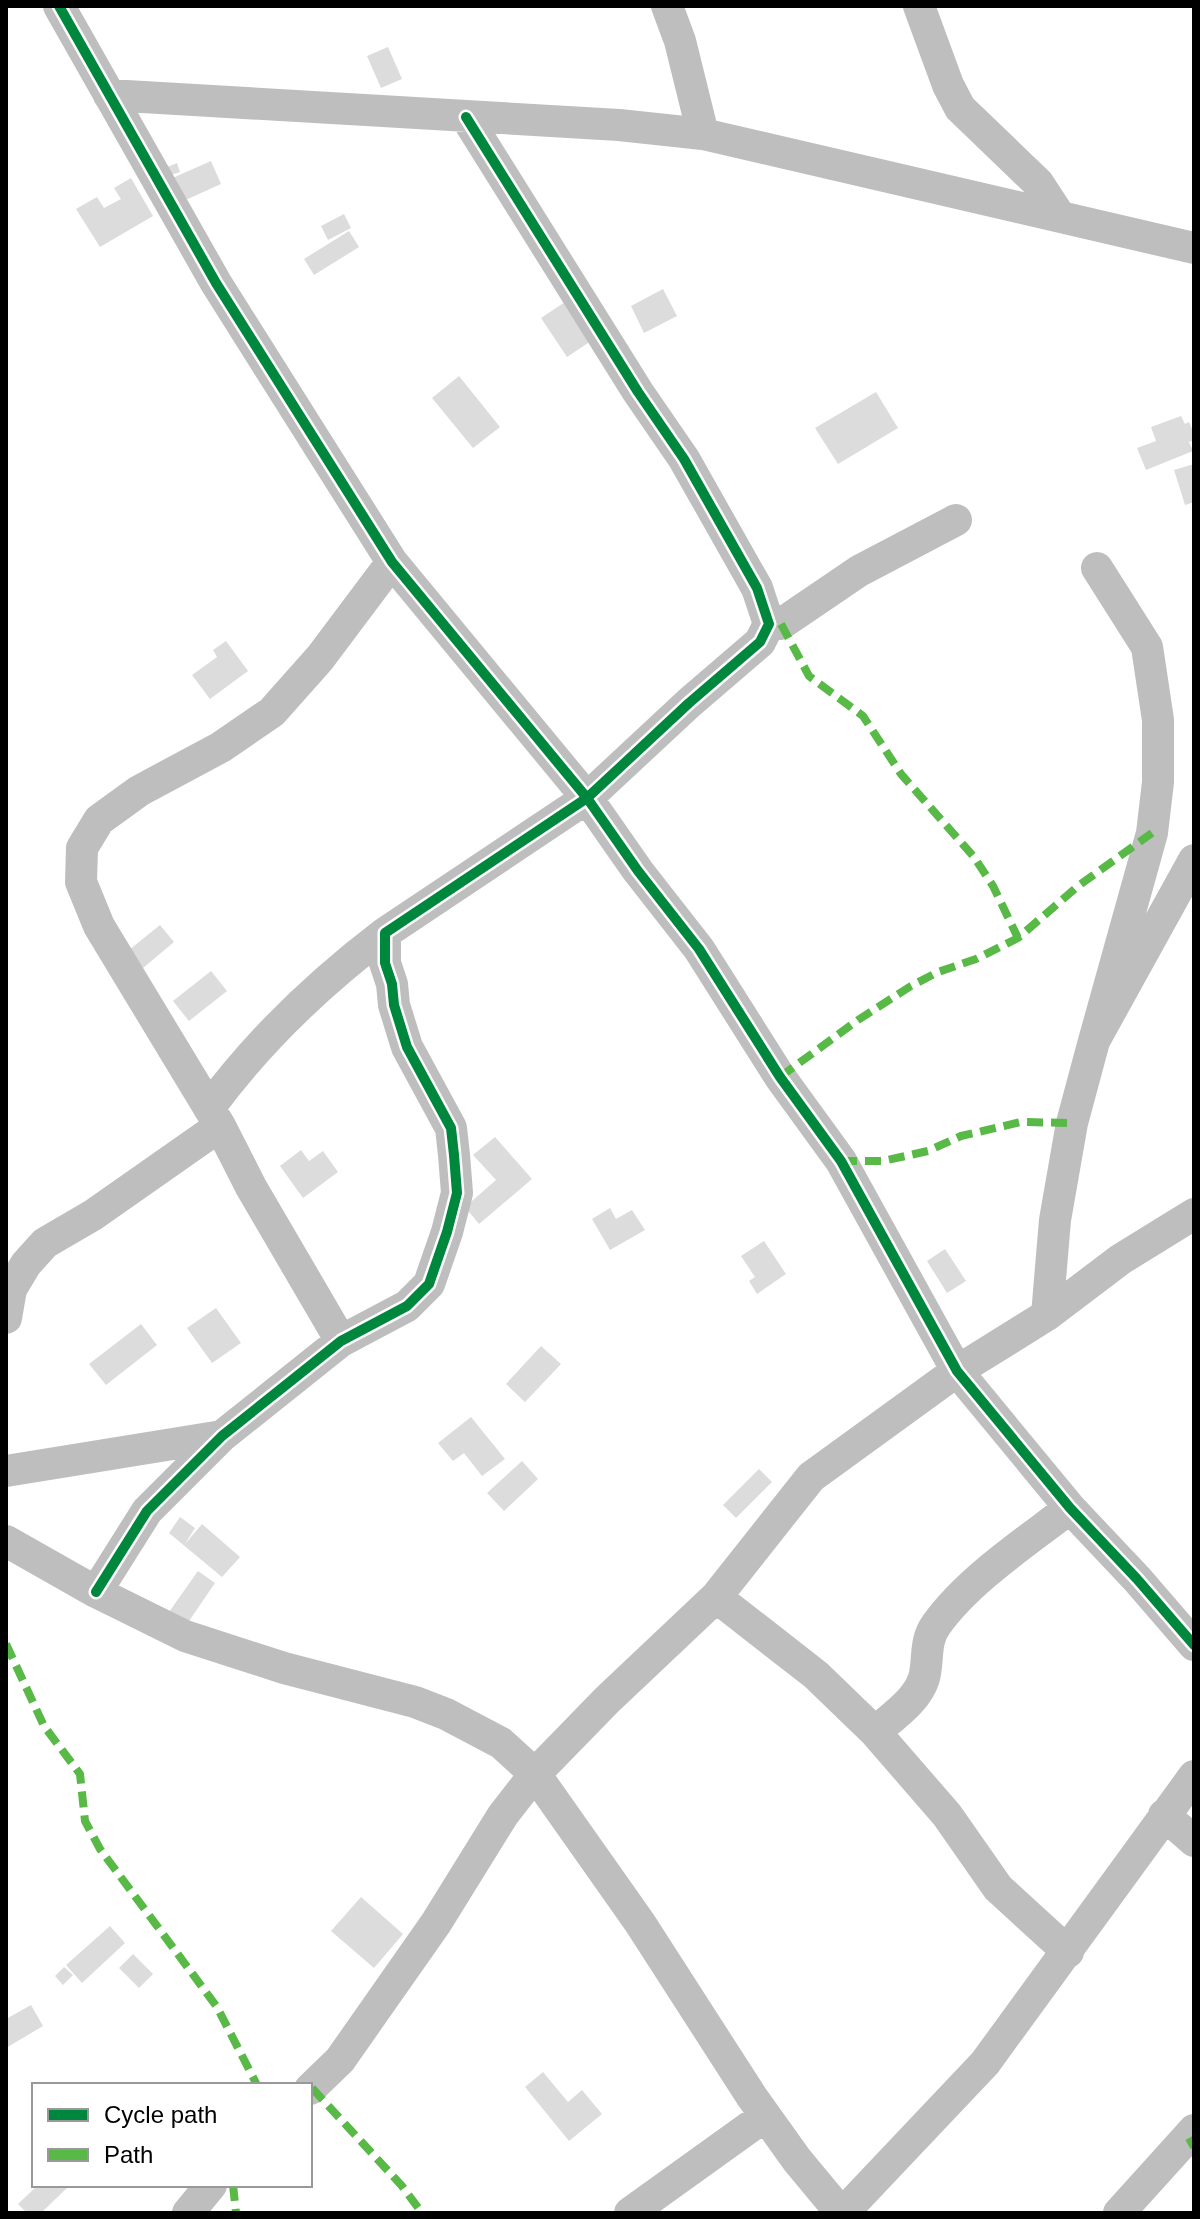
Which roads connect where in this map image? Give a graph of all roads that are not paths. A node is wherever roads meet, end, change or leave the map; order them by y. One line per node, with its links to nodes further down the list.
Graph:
1 (59, 6): 4 (street)
2 (667, 6): 6 (street)
3 (919, 6): 7 (street)
4 (109, 95): 5 (street); 10 (street)
5 (466, 117): 6 (street); 12 (street)
6 (703, 134): 7 (street)
7 (1059, 215): 8 (street)
8 (1194, 248)
9 (956, 520): 12 (street)
10 (392, 562): 13 (street); 17 (street)
11 (1097, 568): 16 (street)
12 (769, 624): 13 (street)
13 (587, 798): 15 (street); 22 (street)
14 (1194, 860): 16 (street)
15 (385, 933): 17 (street); 21 (street)
16 (1094, 1041): 19 (street)
17 (214, 1117): 20 (street); 21 (street)
18 (1194, 1214): 19 (street)
19 (1047, 1315): 22 (street)
20 (6, 1318)
21 (341, 1341): 23 (street)
22 (957, 1371): 25 (street); 28 (street)
23 (222, 1436): 24 (street); 27 (street)
24 (6, 1471)
25 (1070, 1508): 29 (street); 30 (street)
26 (6, 1541): 27 (street)
27 (96, 1592): 31 (street)
28 (716, 1597): 30 (street); 31 (street)
29 (1194, 1645)
30 (875, 1732): 35 (street)
31 (535, 1774): 36 (street); 37 (street)
32 (1194, 1776): 33 (street)
33 (1164, 1815): 34 (street); 35 (street)
34 (1194, 1841)
35 (1068, 1952): 42 (street)
36 (312, 2087)
37 (765, 2116): 41 (street); 42 (street)
38 (1194, 2130): 43 (street)
39 (209, 2187): 40 (street)
40 (188, 2213)
41 (630, 2213)
42 (842, 2213)
43 (1119, 2213)

